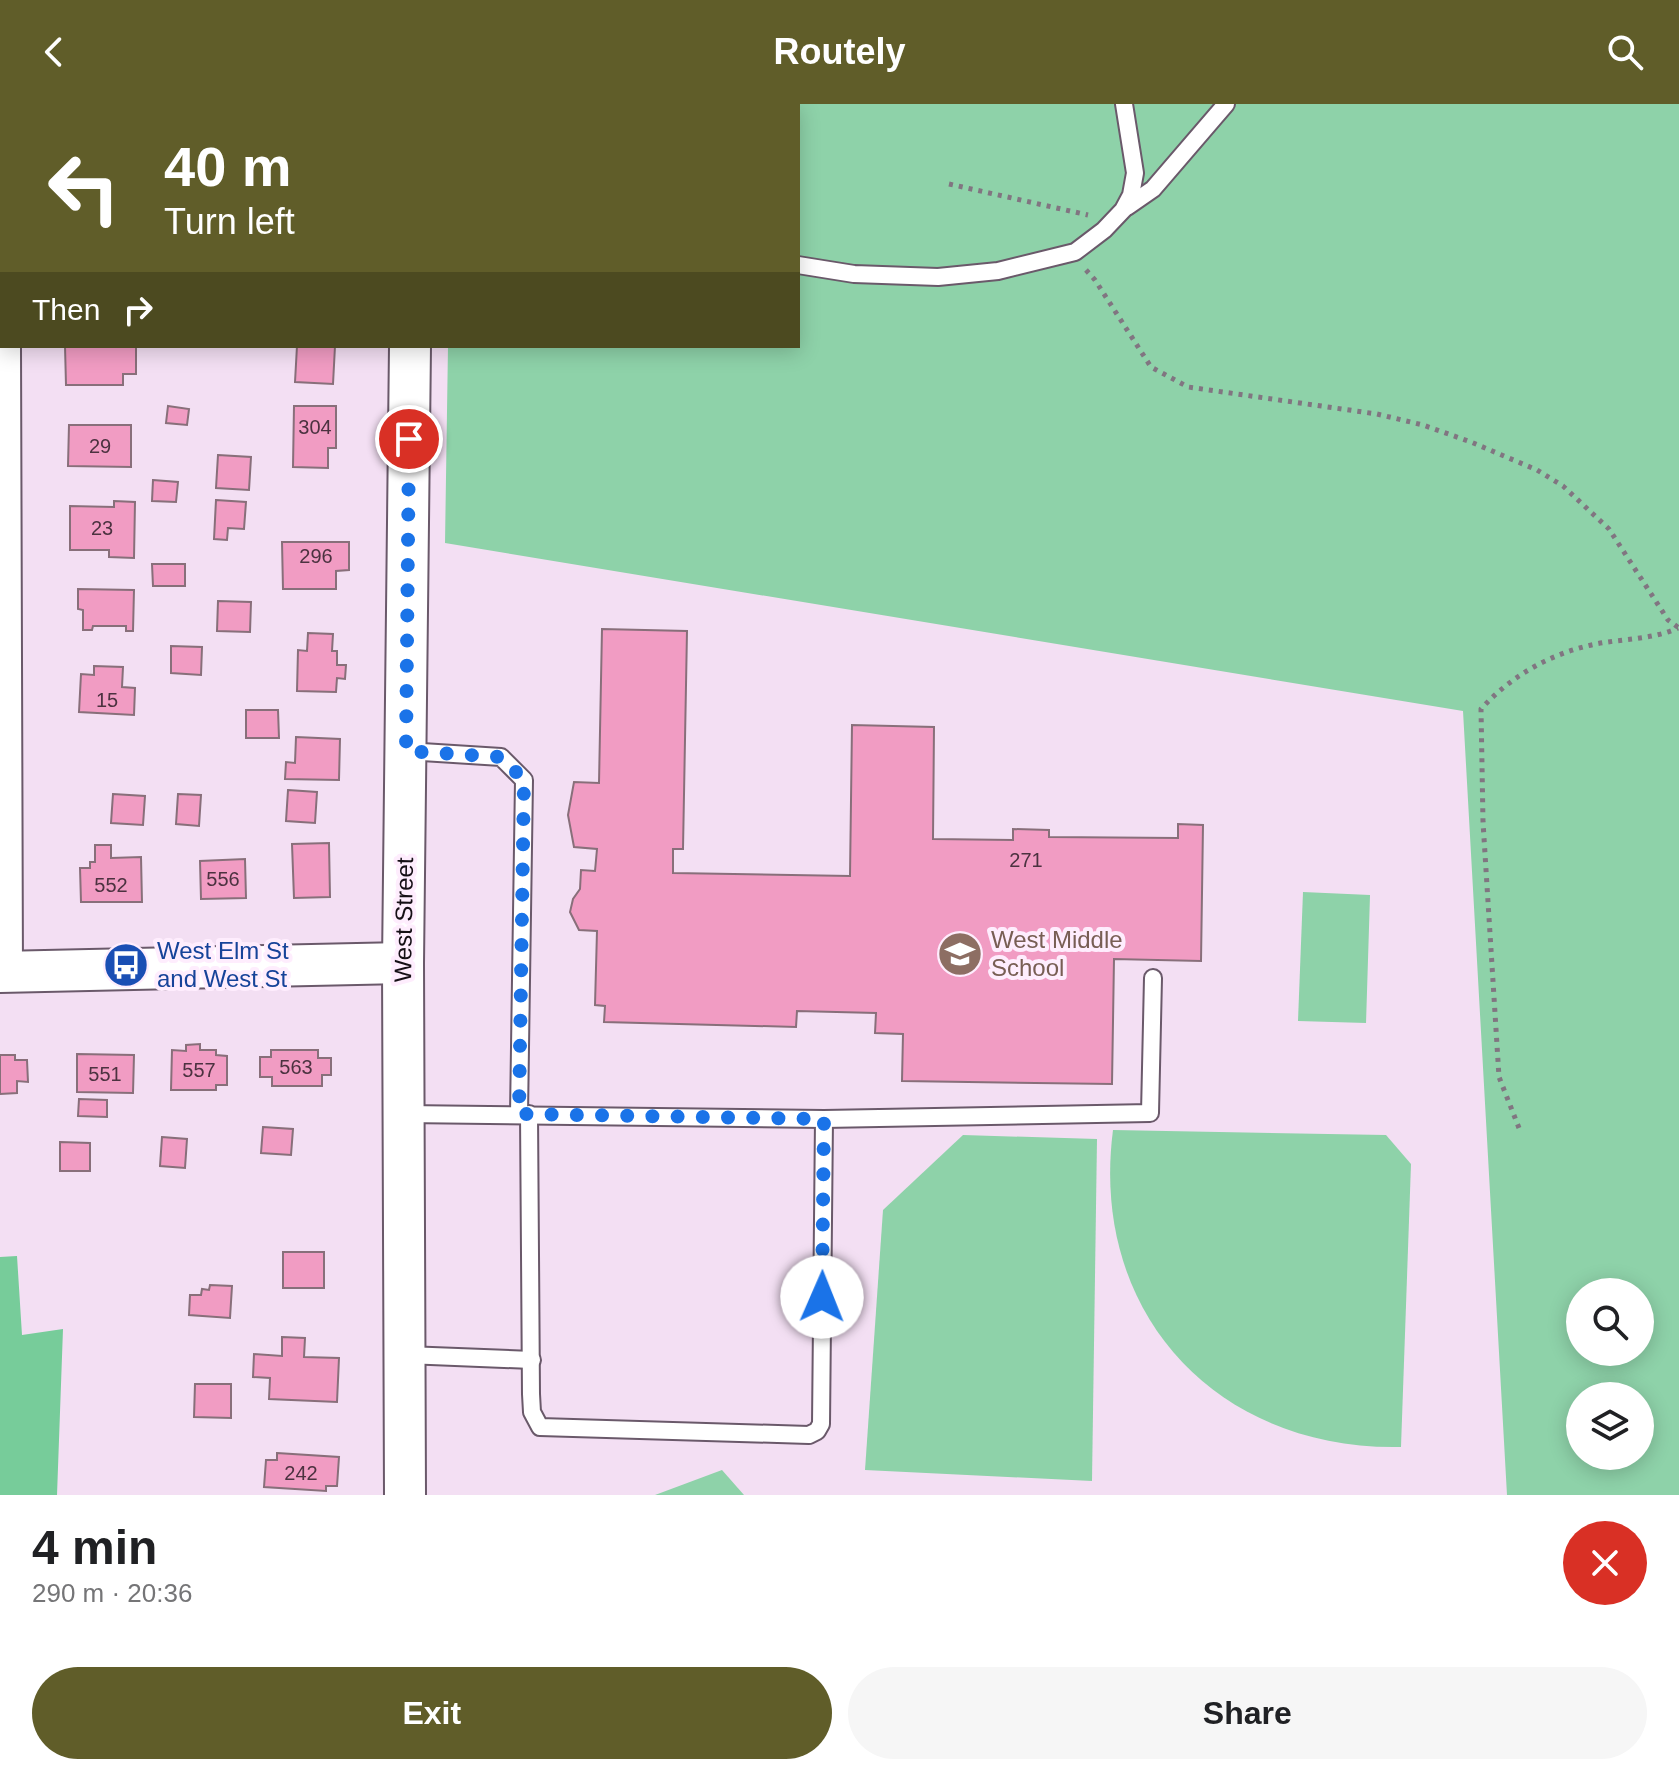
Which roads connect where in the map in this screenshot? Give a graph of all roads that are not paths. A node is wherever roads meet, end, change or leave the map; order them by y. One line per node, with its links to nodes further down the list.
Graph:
1 (1124, 104): 3 (lane)
2 (1226, 104): 3 (lane)
3 (1118, 215): 4 (lane)
4 (800, 265)
5 (4, 348): 9 (street)
6 (410, 348): 7 (street, West Street)
7 (406, 751): 8 (street, West Street); 12 (lane)
8 (403, 963): 9 (street); 11 (street, West Street)
9 (3, 972)
10 (1153, 978): 13 (lane)
11 (404, 1114): 12 (lane); 14 (street, West Street)
12 (524, 1114): 13 (lane); 15 (lane)
13 (824, 1119): 15 (lane)
14 (404, 1355): 15 (lane); 16 (street, West Street)
15 (532, 1360)
16 (405, 1495)

